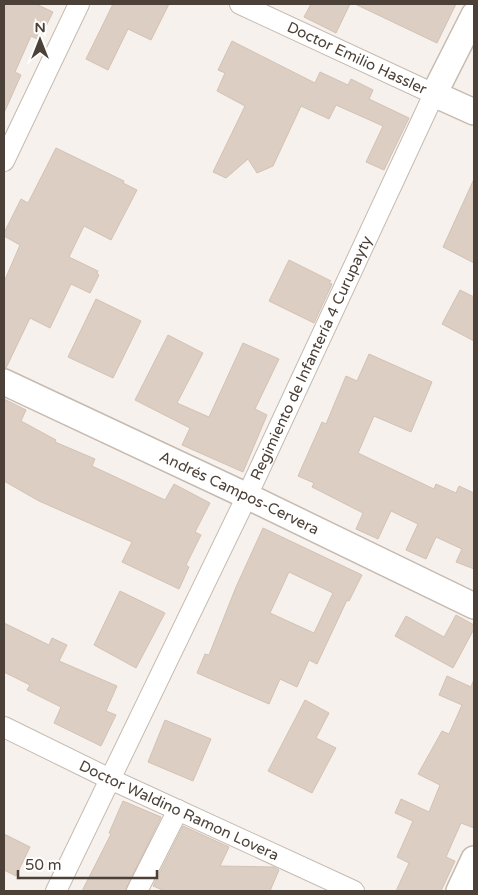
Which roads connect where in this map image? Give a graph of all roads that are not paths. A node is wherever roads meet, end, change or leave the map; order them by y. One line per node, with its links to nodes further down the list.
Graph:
1 (79, 4): 6 (street)
2 (240, 4): 4 (street, Doctor Emilio Hassler)
3 (474, 14): 4 (street)
4 (434, 94): 5 (street, Doctor Emilio Hassler); 8 (street, Regimiento de Infantería 4 Curupayty)
5 (474, 112)
6 (4, 161)
7 (4, 382): 8 (street, Andrés Campos-Cervera)
8 (248, 496): 9 (street, Andrés Campos-Cervera); 11 (street, Regimiento de Infantería 4 Curupayty)
9 (474, 606)
10 (4, 727): 11 (street, Doctor Waldino Ramon Lovera)
11 (110, 779): 12 (street, Doctor Waldino Ramon Lovera); 14 (street, Regimiento de Infantería 4 Curupayty)
12 (178, 810): 15 (street); 16 (street, Doctor Waldino Ramon Lovera)
13 (474, 859): 17 (street)
14 (56, 891)
15 (137, 891)
16 (354, 891)
17 (459, 891)

